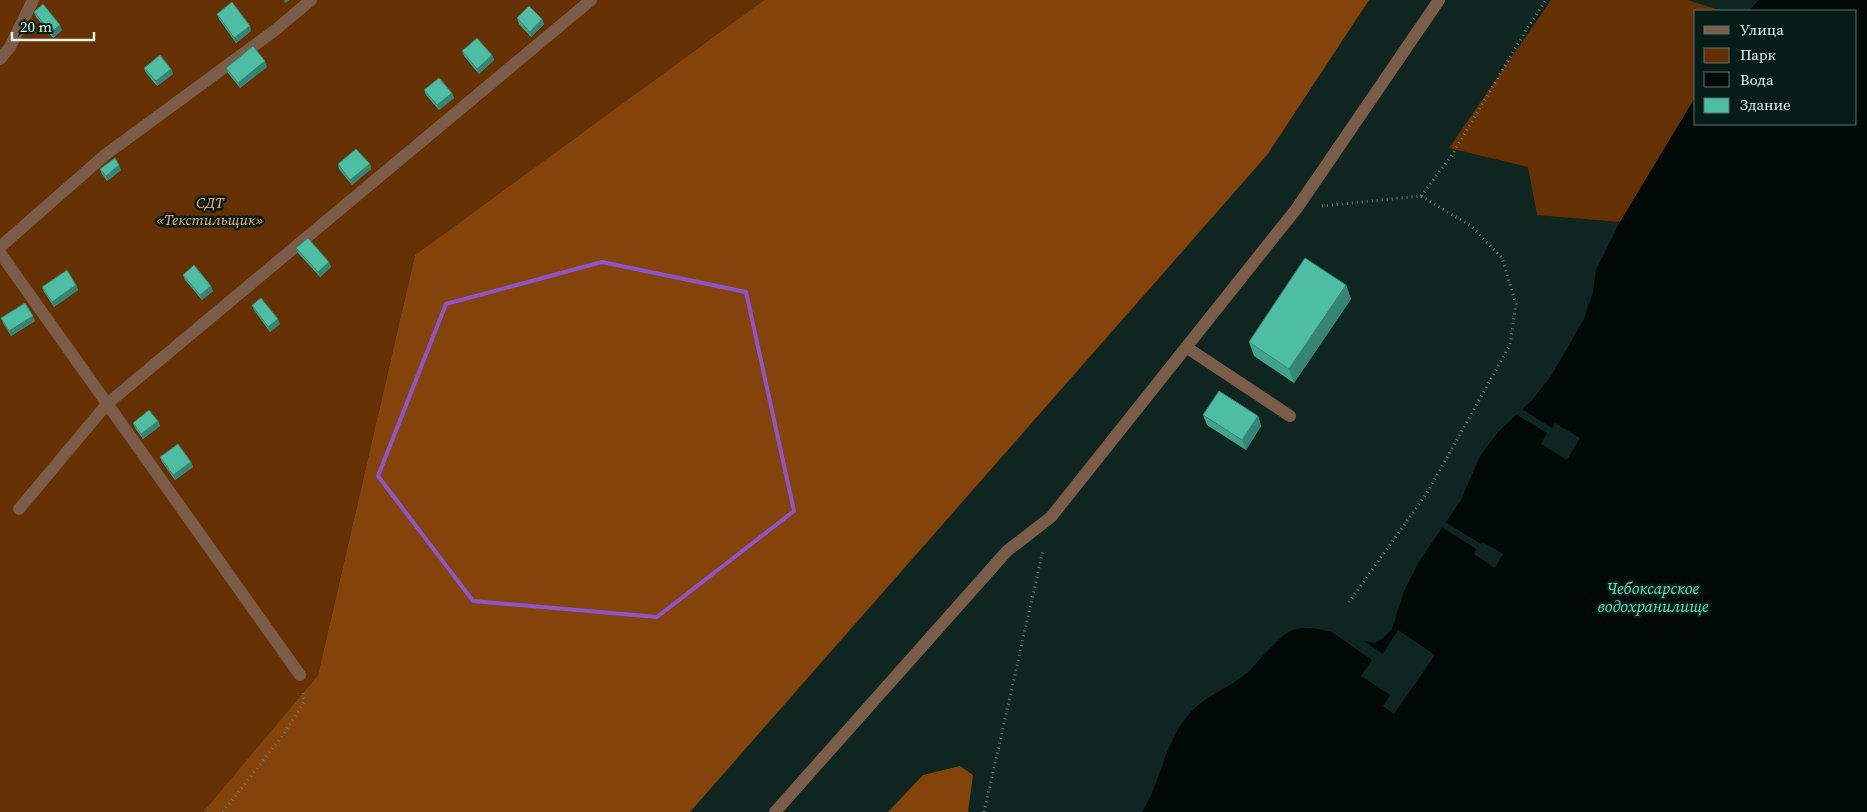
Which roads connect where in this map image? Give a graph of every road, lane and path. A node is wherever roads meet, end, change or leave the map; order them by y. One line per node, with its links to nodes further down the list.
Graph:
1 (33, 0): 6 (street)
2 (311, 0): 9 (street)
3 (591, 0): 12 (street)
4 (1440, 0): 8 (street)
5 (1546, 0): 7 (path)
6 (0, 59)
7 (1421, 196): 8 (path); 16 (path)
8 (1296, 208): 11 (street)
9 (0, 247)
10 (0, 253): 12 (street)
11 (1186, 347): 13 (street); 15 (street)
12 (107, 404): 14 (street); 17 (street)
13 (1290, 416)
14 (19, 509)
15 (1050, 517): 19 (street); 20 (path)
16 (1350, 602)
17 (300, 675): 18 (path)
18 (224, 812)
19 (775, 812)
20 (984, 812)

